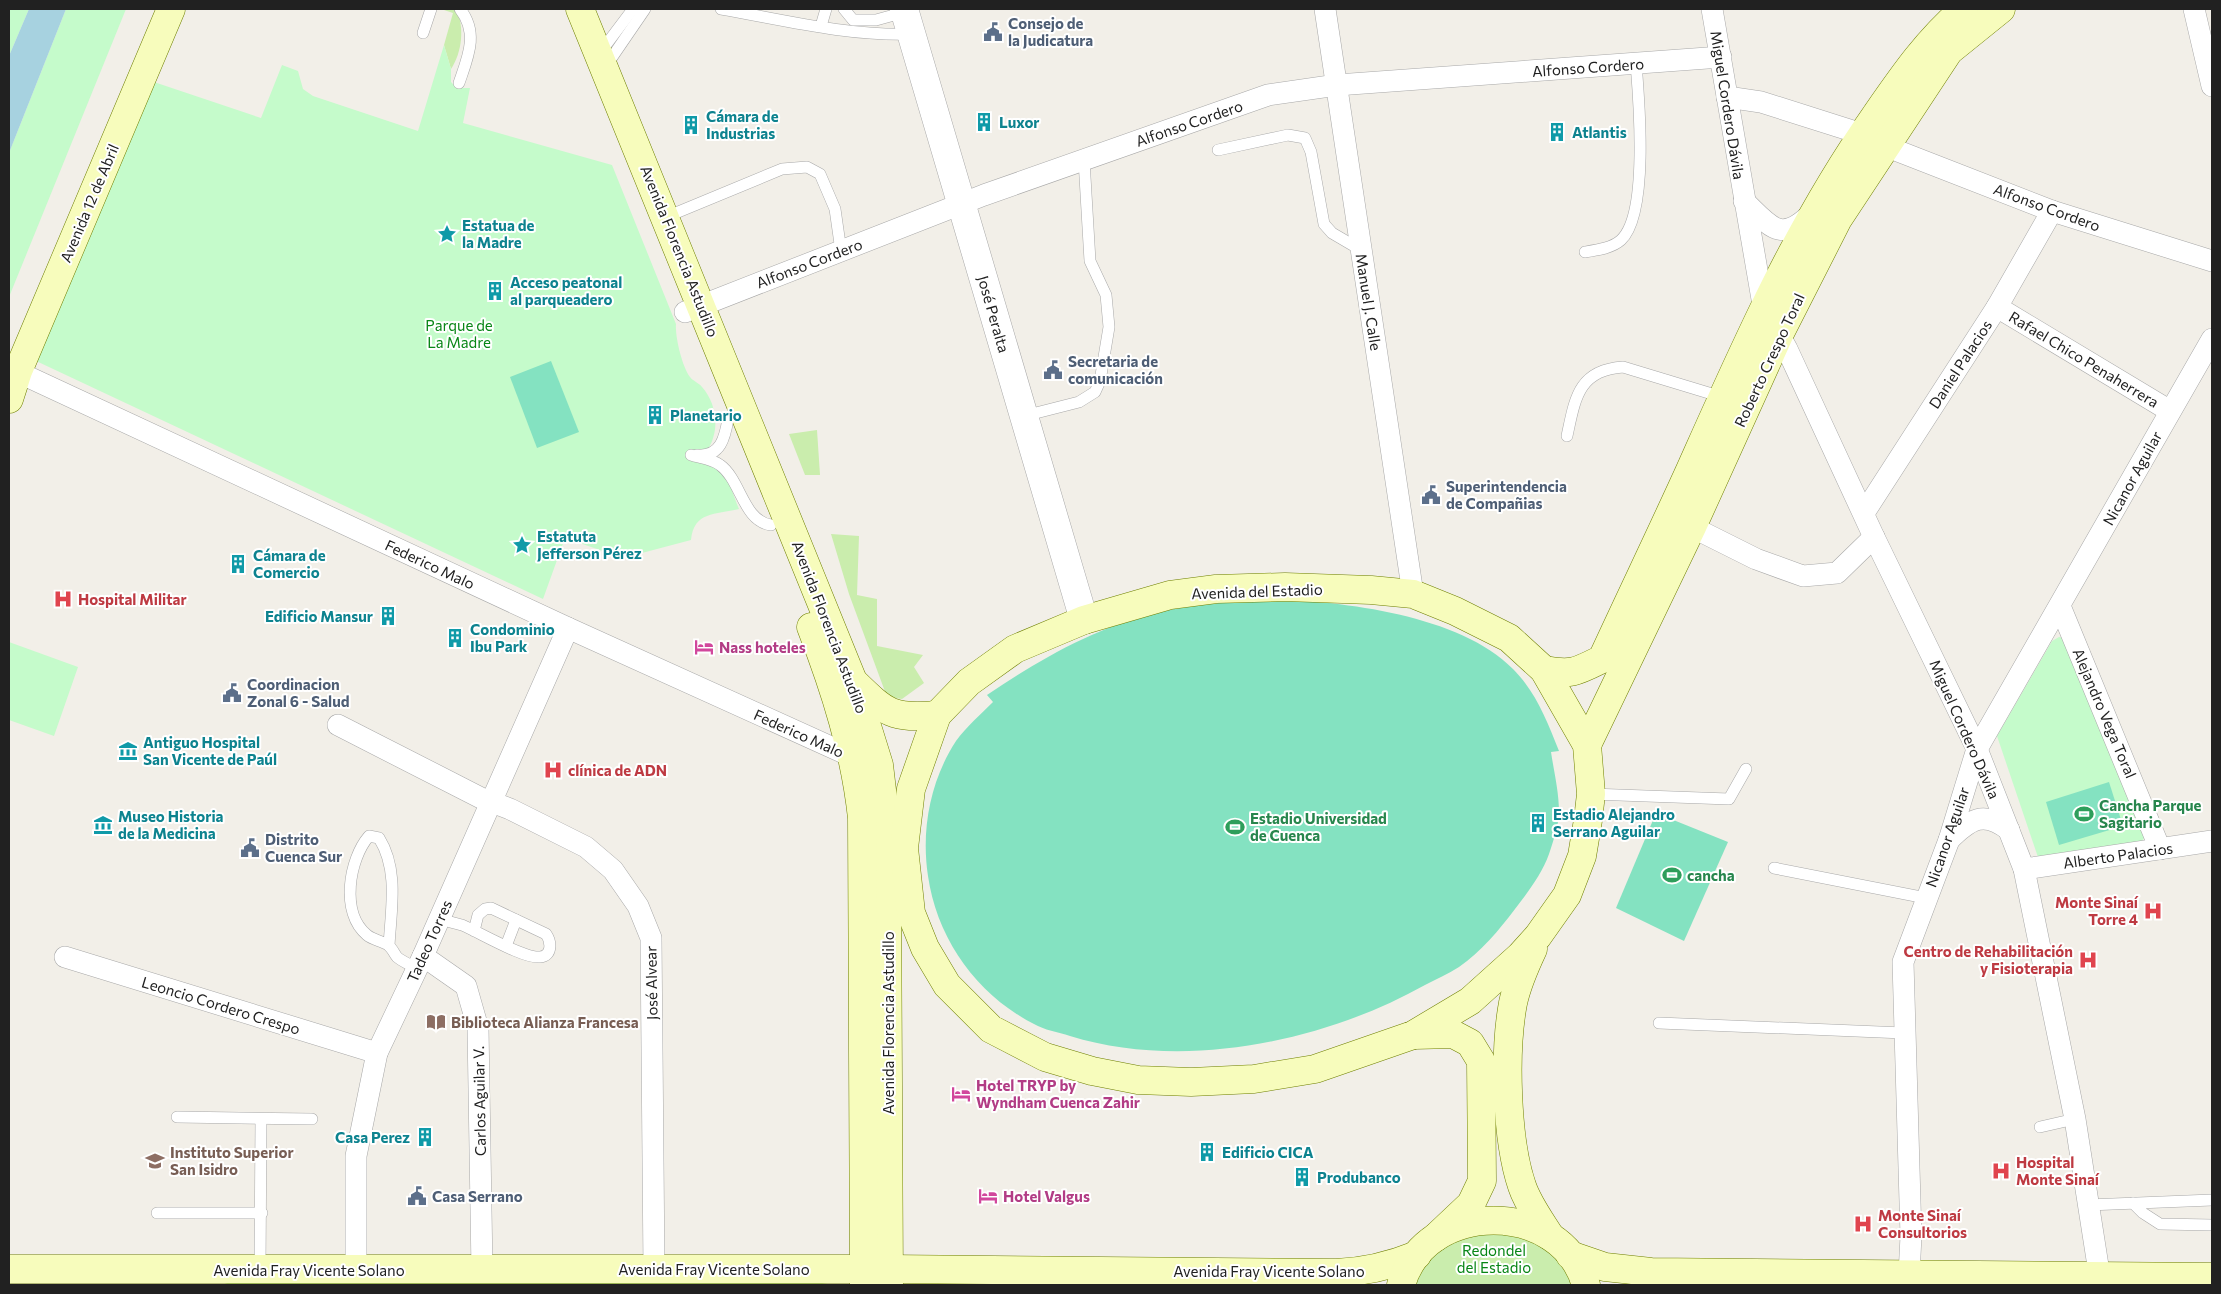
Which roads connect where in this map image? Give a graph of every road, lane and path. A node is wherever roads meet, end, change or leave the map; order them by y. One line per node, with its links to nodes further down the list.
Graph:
1 (171, 9): 43 (main road, Avenida 12 de Abril)
2 (431, 9): 18 (lane)
3 (460, 9): 22 (lane)
4 (561, 9): 40 (main road, Avenida Florencia Astudillo)
5 (580, 9): 20 (main road, Avenida Florencia Astudillo)
6 (632, 9): 20 (lane)
7 (645, 9): 20 (lane)
8 (721, 9): 17 (lane)
9 (826, 9): 17 (lane)
10 (844, 9): 16 (lane)
11 (1325, 9): 23 (street, Manuel J. Calle)
12 (1712, 9): 19 (street, Miguel Cordero Dávila)
13 (1964, 9): 26 (main road, Roberto Crespo Toral)
14 (2001, 9): 26 (main road, Roberto Crespo Toral)
15 (2194, 9): 24 (street)
16 (906, 18): 17 (lane); 30 (street, José Peralta)
17 (821, 26)
18 (423, 33)
19 (1721, 56): 21 (street, Alfonso Cordero); 25 (street, Miguel Cordero Dávila)
20 (602, 61): 33 (main road, Avenida Florencia Astudillo)
21 (1636, 63): 23 (street, Alfonso Cordero); 36 (lane)
22 (459, 83)
23 (1337, 85): 28 (street, Alfonso Cordero); 34 (street, Manuel J. Calle)
24 (2212, 86)
25 (1726, 98): 26 (street, Alfonso Cordero); 29 (street, Miguel Cordero Dávila)
26 (1874, 140): 31 (street, Alfonso Cordero); 32 (main road, Roberto Crespo Toral); 41 (main road, Roberto Crespo Toral)
27 (1218, 150): 34 (lane)
28 (1084, 160): 30 (street, Alfonso Cordero); 47 (lane)
29 (1744, 201): 32 (street, Miguel Cordero Dávila); 38 (street, Miguel Cordero Dávila)
30 (961, 204): 35 (street, Alfonso Cordero); 47 (street, José Peralta)
31 (2052, 211): 37 (street, Alfonso Cordero); 39 (street, Daniel Palacios)
32 (1813, 212): 38 (main road, Roberto Crespo Toral)
33 (666, 217): 35 (lane); 40 (main road, Avenida Florencia Astudillo)
34 (1361, 250): 54 (street, Manuel J. Calle)
35 (841, 251): 40 (street, Alfonso Cordero)
36 (1585, 252)
37 (2212, 261)
38 (1764, 305): 41 (street, Miguel Cordero Dávila); 44 (main road, Roberto Crespo Toral)
39 (1997, 307): 46 (street, Rafael Chico Penaherrera); 50 (street, Daniel Palacios)
40 (694, 308): 48 (main road, Avenida Florencia Astudillo); 59 (main road, Avenida Florencia Astudillo)
41 (1779, 335): 50 (street, Miguel Cordero Dávila); 52 (main road, Roberto Crespo Toral)
42 (2212, 339): 46 (street, Nicanor Aguilar)
43 (13, 370): 45 (main road, Avenida 12 de Abril); 57 (street, Federico Malo)
44 (1722, 398): 49 (lane); 58 (main road, Roberto Crespo Toral)
45 (9, 399)
46 (2170, 412): 55 (street, Nicanor Aguilar)
47 (1024, 416): 56 (street, José Peralta)
48 (728, 419): 51 (main road, Avenida Florencia Astudillo); 51 (lane)
49 (1567, 436)
50 (1864, 513): 53 (street, Miguel Cordero Dávila)
51 (771, 525): 64 (main road, Avenida Florencia Astudillo)
52 (1692, 527): 53 (street); 62 (main road, Roberto Crespo Toral)
53 (1874, 537): 63 (street, Miguel Cordero Dávila)
54 (1413, 594): 56 (main road, Avenida del Estadio); 58 (main road, Avenida del Estadio)
55 (2060, 606): 63 (street, Nicanor Aguilar); 72 (street, Alejandro Vega Toral)
56 (1084, 620): 60 (main road, Avenida del Estadio)
57 (568, 628): 64 (street, Federico Malo); 67 (street, Tadeo Torres)
58 (1544, 670): 62 (main road, Avenida del Estadio)
59 (853, 681): 60 (main road); 73 (main road, Avenida Florencia Astudillo)
60 (937, 715): 73 (main road, Avenida del Estadio)
61 (338, 726): 67 (street, José Alvear)
62 (1587, 745): 66 (main road, Avenida del Estadio)
63 (1977, 749): 68 (street, Miguel Cordero Dávila); 70 (street, Nicanor Aguilar)
64 (853, 757): 69 (main road, Avenida Florencia Astudillo)
65 (1746, 769): 66 (lane)
66 (1591, 794): 80 (main road, Avenida del Estadio)
67 (491, 801): 77 (street, Tadeo Torres); 103 (street, José Alvear)
68 (2009, 830): 70 (street); 75 (street, Miguel Cordero Dávila)
69 (861, 838): 73 (main road); 110 (main road, Avenida Florencia Astudillo)
70 (1949, 840): 76 (street, Nicanor Aguilar)
71 (2212, 842): 72 (street, Alberto Palacios)
72 (2160, 850): 75 (street, Alberto Palacios)
73 (895, 863): 87 (main road, Avenida del Estadio); 110 (main road, Avenida Florencia Astudillo)
74 (1774, 868): 76 (lane)
75 (2024, 869): 92 (street, Miguel Cordero Dávila)
76 (1926, 898): 86 (street, Nicanor Aguilar)
77 (439, 919): 79 (lane); 84 (street, Tadeo Torres)
78 (516, 920): 79 (lane); 82 (lane); 82 (lane)
79 (474, 931): 82 (lane)
80 (1538, 936): 87 (main road, Avenida del Estadio); 100 (main road, Avenida del Estadio)
81 (389, 946): 81 (lane); 84 (lane)
82 (506, 946)
83 (65, 957): 88 (street, Leoncio Cordero Crespo)
84 (420, 963): 88 (street, Tadeo Torres); 107 (street, Carlos Aguilar V.)
85 (1659, 1023): 86 (lane)
86 (1904, 1033): 108 (street, Nicanor Aguilar)
87 (1413, 1035): 101 (main road, Avenida del Estadio)
88 (376, 1053): 105 (street, Tadeo Torres)
89 (177, 1117): 90 (lane)
90 (261, 1119): 91 (lane); 98 (lane)
91 (312, 1119)
92 (2075, 1119): 93 (lane); 96 (street, Miguel Cordero Dávila)
93 (2040, 1127)
94 (2212, 1200): 95 (lane)
95 (2133, 1203): 96 (lane); 99 (lane)
96 (2088, 1204): 112 (street, Miguel Cordero Dávila)
97 (157, 1213): 98 (lane)
98 (262, 1213): 106 (lane)
99 (2212, 1225)
100 (1550, 1236): 101 (main road); 102 (main road)
101 (1427, 1246): 110 (main road, Avenida Fray Vicente Solano); 113 (main road)
102 (1570, 1255): 108 (main road); 114 (main road)
103 (654, 1268): 107 (main road, Avenida Fray Vicente Solano); 110 (main road, Avenida Fray Vicente Solano)
104 (9, 1269): 109 (main road, Avenida Fray Vicente Solano)
105 (356, 1269): 106 (main road, Avenida Fray Vicente Solano); 107 (main road, Avenida Fray Vicente Solano)
106 (260, 1270): 109 (main road, Avenida Fray Vicente Solano)
107 (482, 1270)
108 (1909, 1274): 112 (main road)
109 (212, 1277)
110 (876, 1277)
111 (2212, 1277): 112 (main road)
112 (2100, 1280)
113 (1401, 1285)
114 (1586, 1285)

